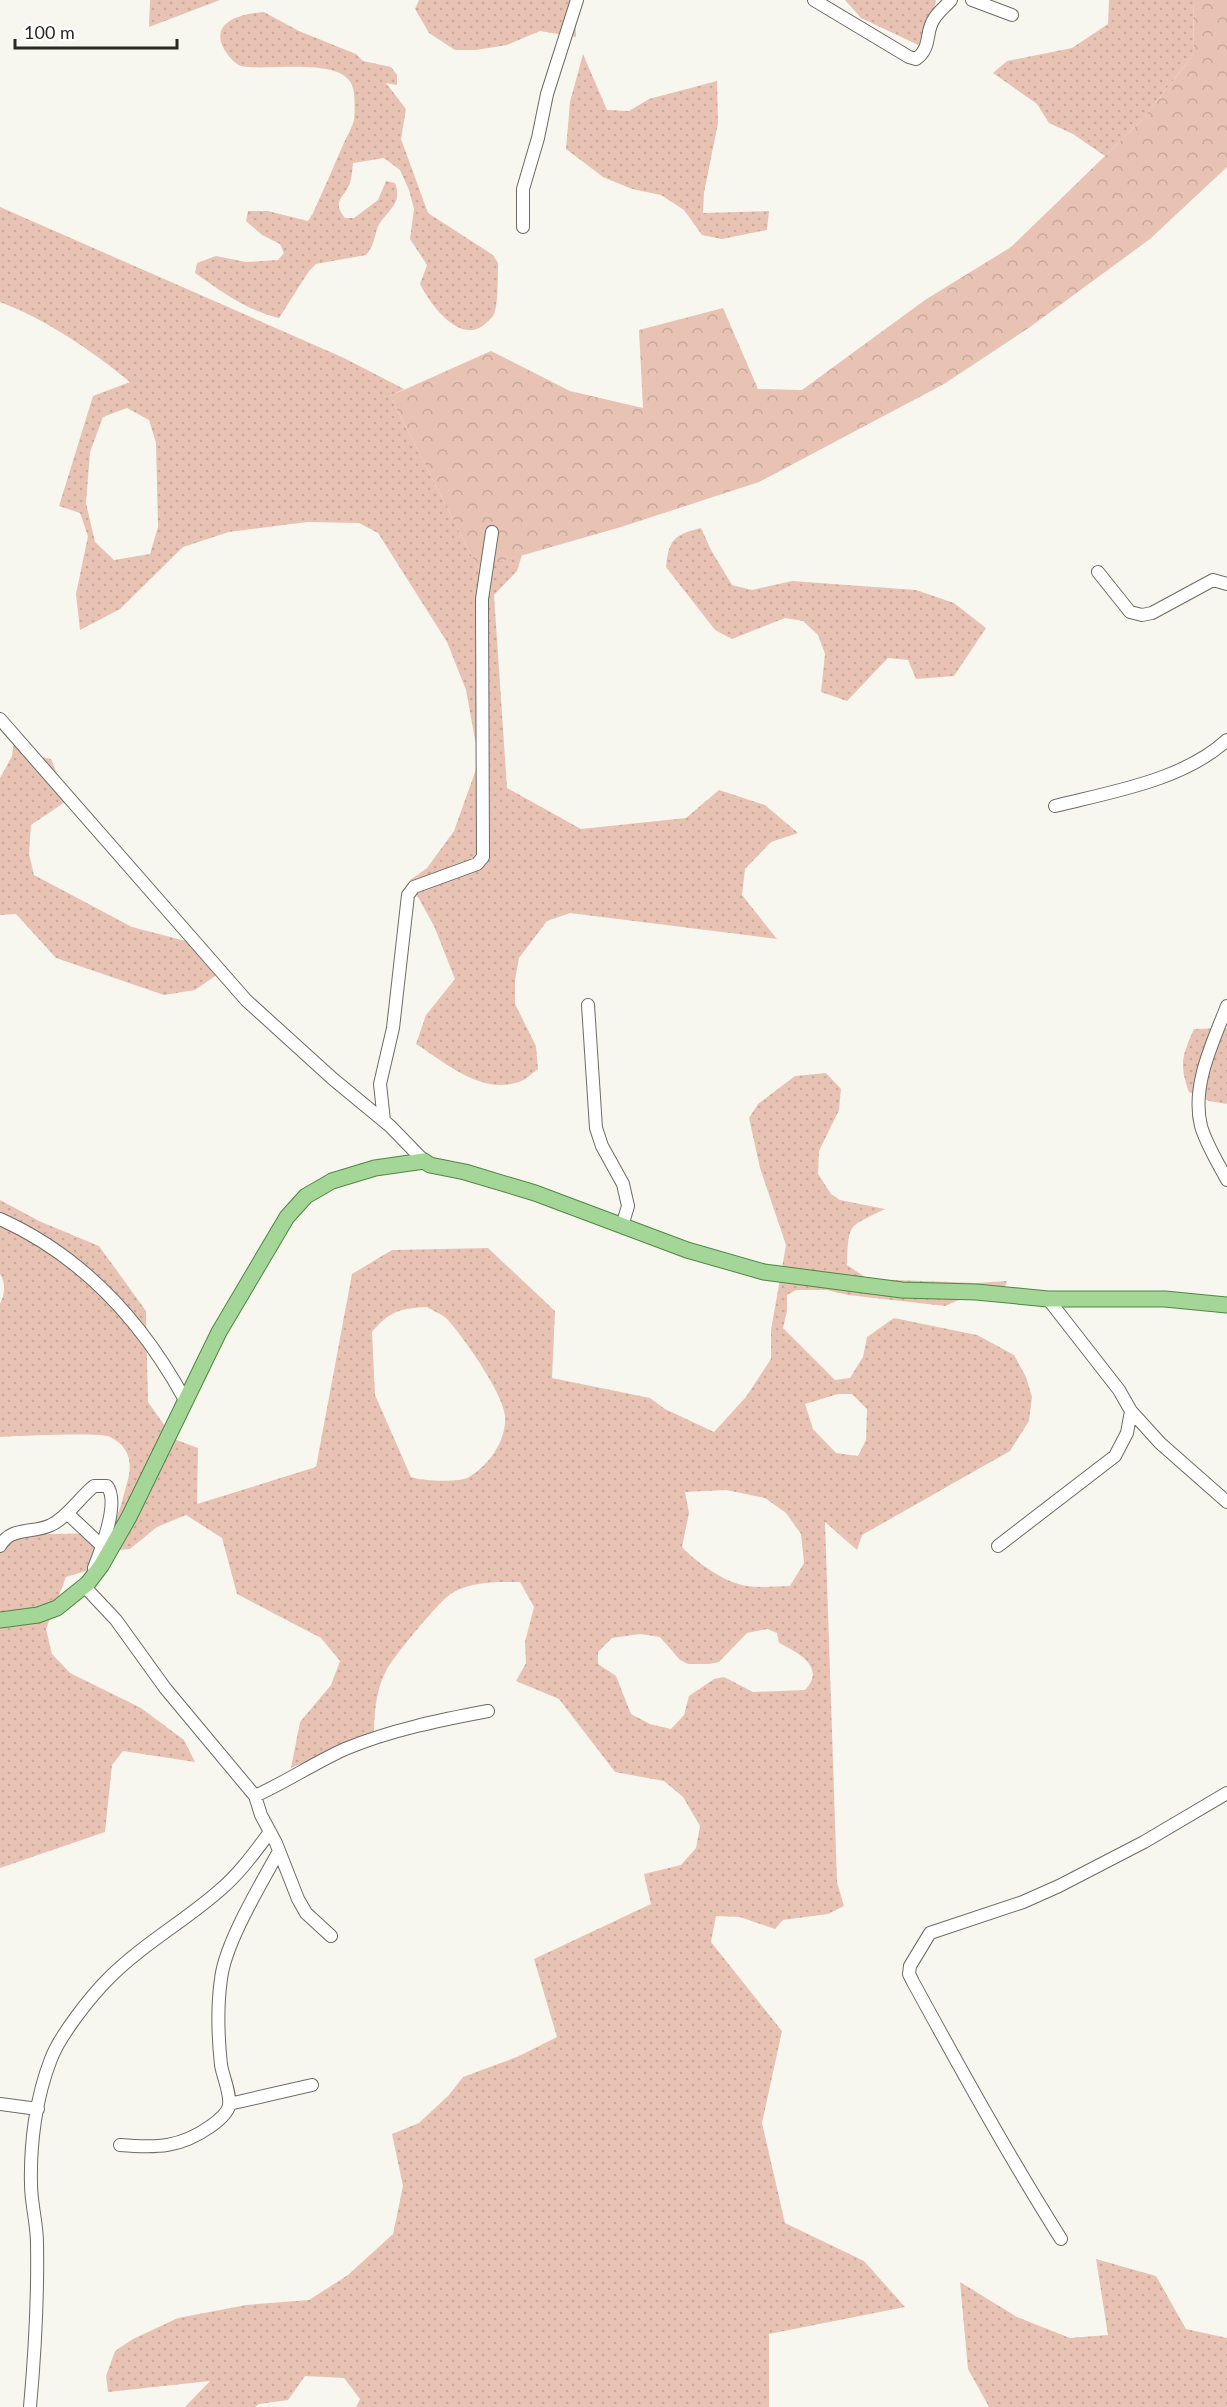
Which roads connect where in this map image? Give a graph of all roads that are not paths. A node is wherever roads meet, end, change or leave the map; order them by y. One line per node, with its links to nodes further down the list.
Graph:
1 (577, 0): 6 (street)
2 (814, 0): 3 (street)
3 (951, 0)
4 (972, 0): 5 (street)
5 (1012, 15)
6 (524, 227)
7 (492, 532): 15 (street)
8 (1098, 572): 9 (street)
9 (1227, 584)
10 (0, 719): 15 (street)
11 (1227, 740): 12 (street)
12 (1055, 806)
13 (588, 1005): 19 (street)
14 (1227, 1006): 17 (street)
15 (384, 1121): 16 (street)
16 (424, 1161): 19 (main road); 22 (main road)
17 (1227, 1180)
18 (0, 1219): 22 (street)
19 (622, 1226): 20 (main road)
20 (1048, 1299): 21 (main road); 23 (street)
21 (1227, 1305)
22 (185, 1400): 29 (main road)
23 (1131, 1412): 24 (street); 28 (street)
24 (1227, 1502)
25 (68, 1513): 26 (street); 27 (street); 27 (street)
26 (0, 1546)
27 (102, 1546): 29 (street)
28 (998, 1546)
29 (86, 1584): 30 (main road); 33 (street)
30 (0, 1620)
31 (488, 1711): 33 (street)
32 (1227, 1793): 42 (street)
33 (255, 1796): 34 (street)
34 (270, 1832): 35 (street); 40 (street)
35 (279, 1851): 36 (street); 39 (street)
36 (331, 1936)
37 (312, 2085): 39 (street)
38 (0, 2104): 40 (street)
39 (229, 2104): 41 (street)
40 (38, 2109): 43 (street)
41 (120, 2145)
42 (1061, 2239)
43 (30, 2407)

